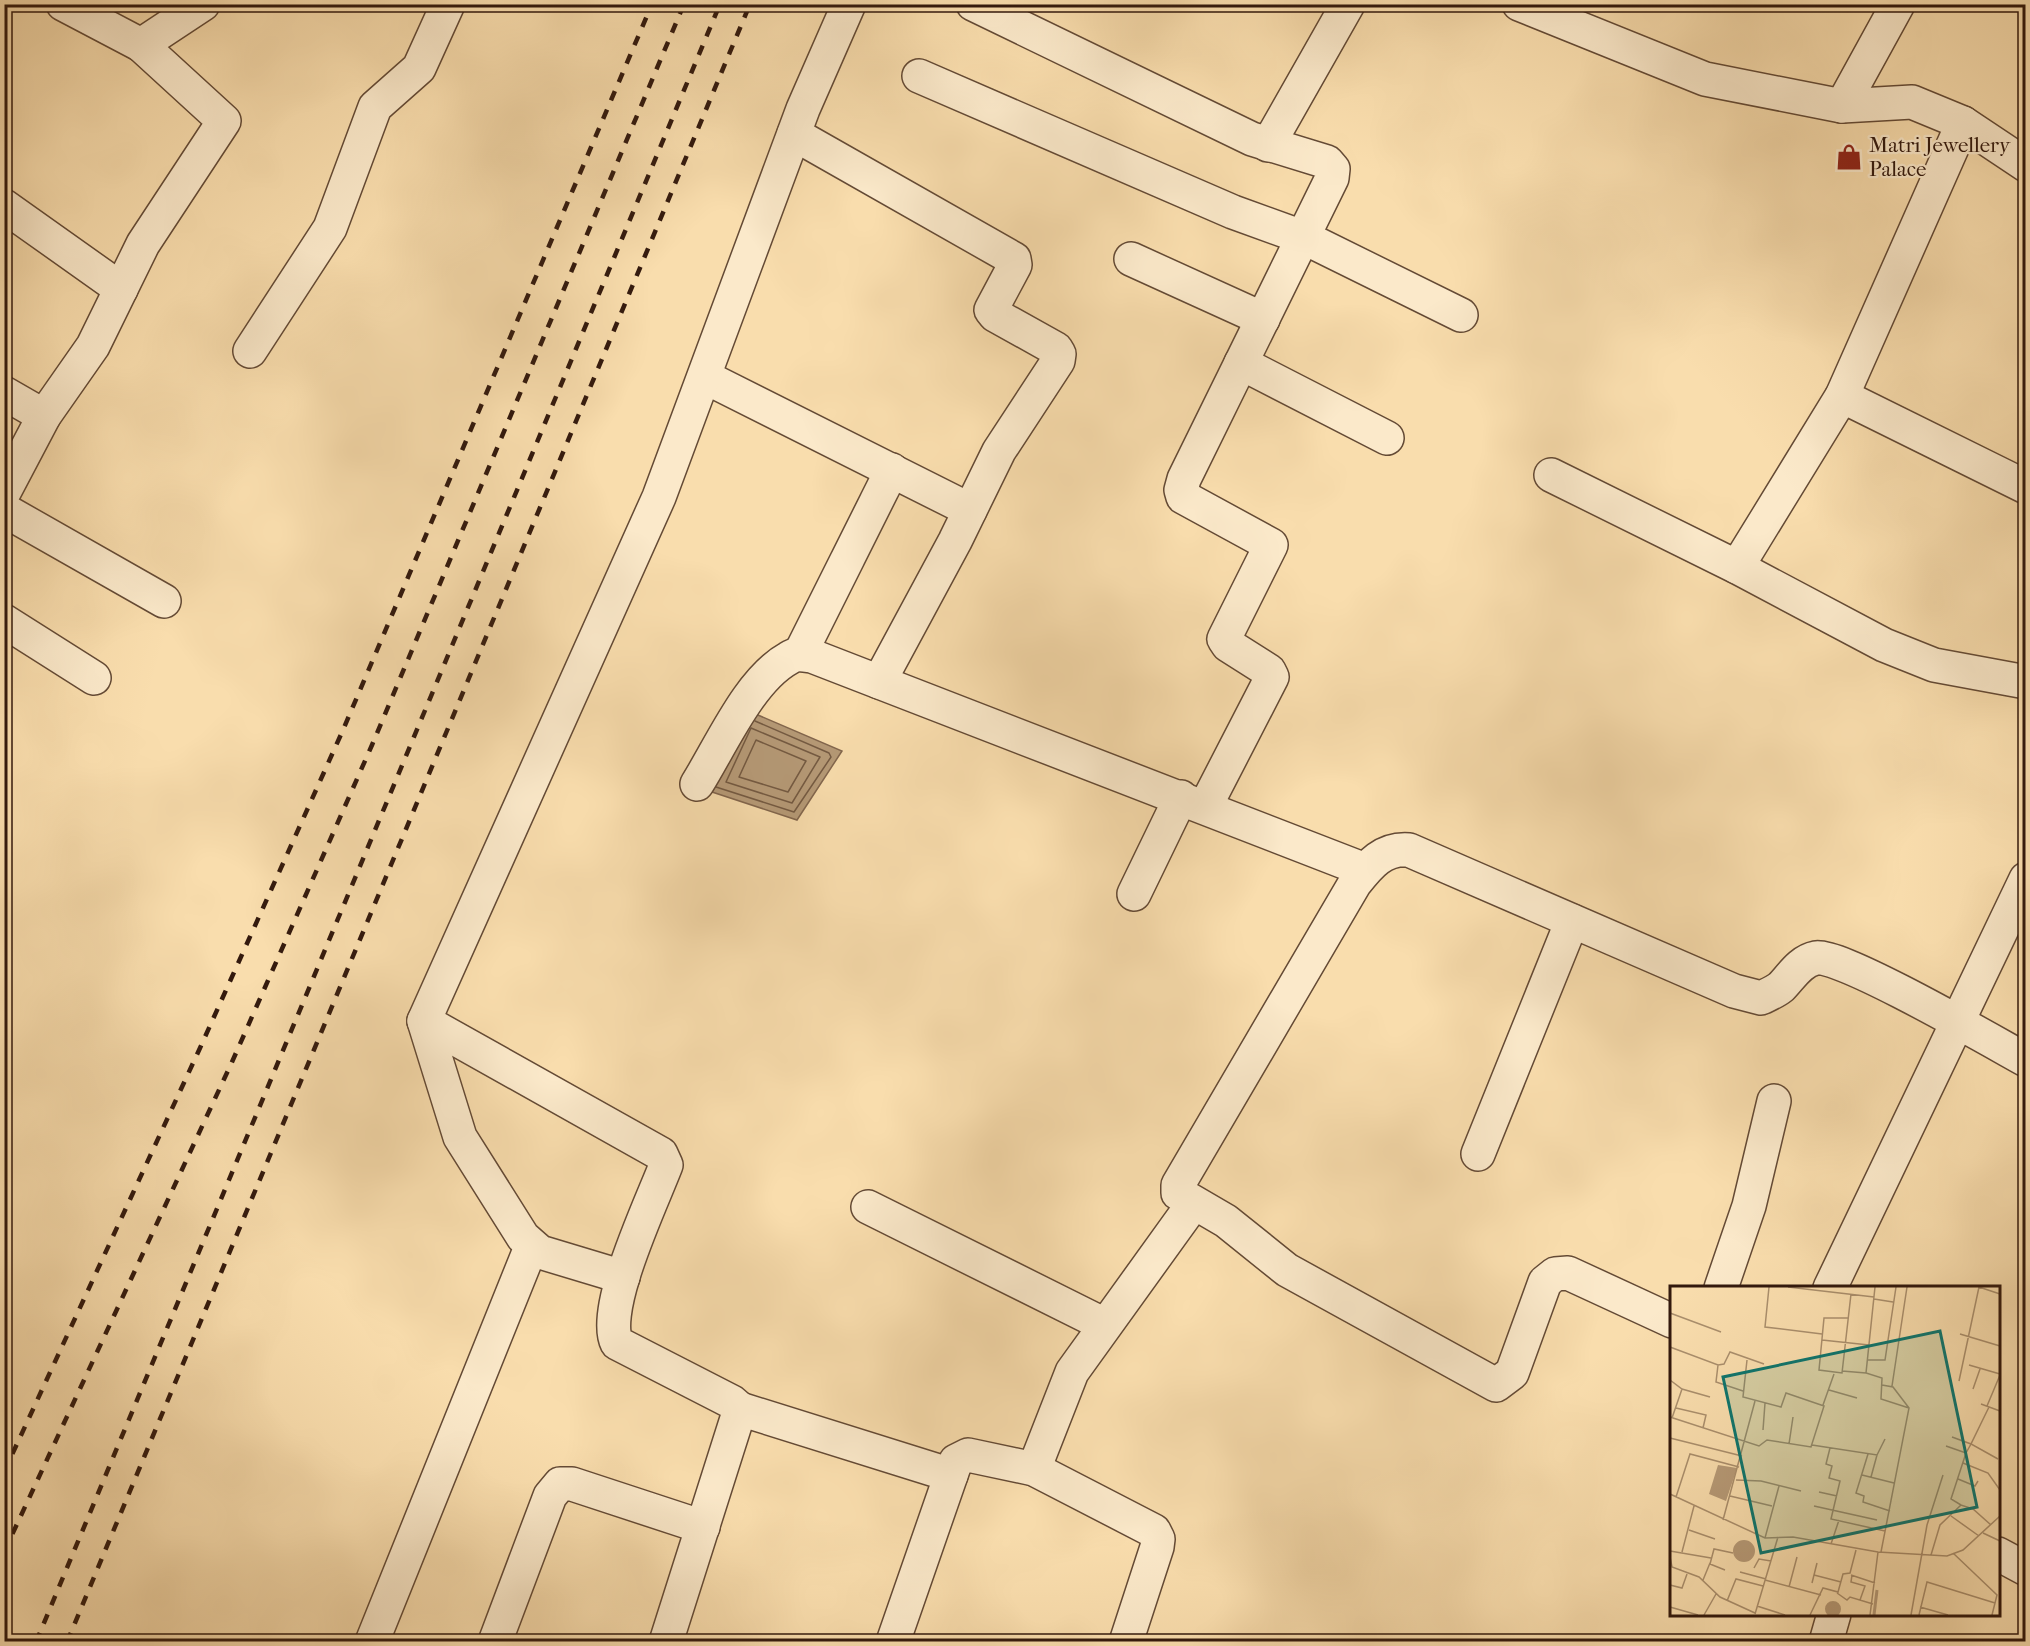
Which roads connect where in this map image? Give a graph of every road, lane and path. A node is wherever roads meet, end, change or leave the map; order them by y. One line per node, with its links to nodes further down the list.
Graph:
1 (63, 4): 9 (street)
2 (203, 4): 9 (street)
3 (448, 4): 22 (street)
4 (849, 4): 13 (street)
5 (973, 4): 14 (street)
6 (1348, 4): 14 (street)
7 (1519, 4): 11 (street)
8 (1898, 4): 11 (street)
9 (141, 45): 19 (street)
10 (919, 76): 17 (street)
11 (1842, 106): 12 (street)
12 (1963, 123): 15 (street); 26 (street)
13 (794, 134): 24 (street); 34 (street)
14 (1268, 145): 17 (street)
15 (2025, 165)
16 (4, 206): 19 (street)
17 (1305, 238): 20 (street); 21 (street)
18 (1131, 259): 21 (street)
19 (121, 290): 27 (street)
20 (1461, 315)
21 (1263, 319): 23 (street)
22 (250, 351)
23 (1241, 363): 28 (street); 43 (street)
24 (705, 377): 29 (street); 48 (street)
25 (4, 393): 27 (street)
26 (1842, 396): 31 (street); 35 (street)
27 (44, 416): 32 (street)
28 (1387, 438)
29 (892, 471): 34 (street); 38 (street)
30 (1551, 475): 35 (street)
31 (2025, 486)
32 (4, 492)
33 (4, 510): 36 (street)
34 (970, 510): 40 (street)
35 (1737, 567): 41 (street)
36 (164, 601)
37 (4, 621): 39 (street)
38 (800, 654): 40 (street); 42 (street)
39 (94, 678)
40 (879, 682): 43 (street)
41 (2025, 682)
42 (697, 784)
43 (1193, 802): 44 (street); 45 (street)
44 (1365, 870): 47 (street); 53 (street)
45 (1134, 894)
46 (2022, 896): 49 (street)
47 (1572, 921): 49 (street); 52 (street)
48 (424, 1021): 55 (street); 56 (street)
49 (1958, 1021): 50 (street); 58 (street)
50 (2025, 1060)
51 (1774, 1101): 57 (street)
52 (1478, 1154)
53 (1193, 1204): 59 (street); 60 (street)
54 (868, 1207): 60 (street)
55 (531, 1247): 56 (street); 68 (street)
56 (623, 1277): 61 (street)
57 (1720, 1286)
58 (1830, 1286)
59 (1670, 1321)
60 (1105, 1325): 62 (street)
61 (740, 1409): 63 (street); 64 (street)
62 (1034, 1469): 63 (street); 72 (street)
63 (951, 1475): 71 (street)
64 (703, 1527): 69 (street); 70 (street)
65 (2000, 1555): 66 (street)
66 (2025, 1569)
67 (1833, 1616): 73 (street)
68 (372, 1641)
69 (495, 1641)
70 (666, 1641)
71 (893, 1641)
72 (1126, 1641)
73 (1826, 1641)

